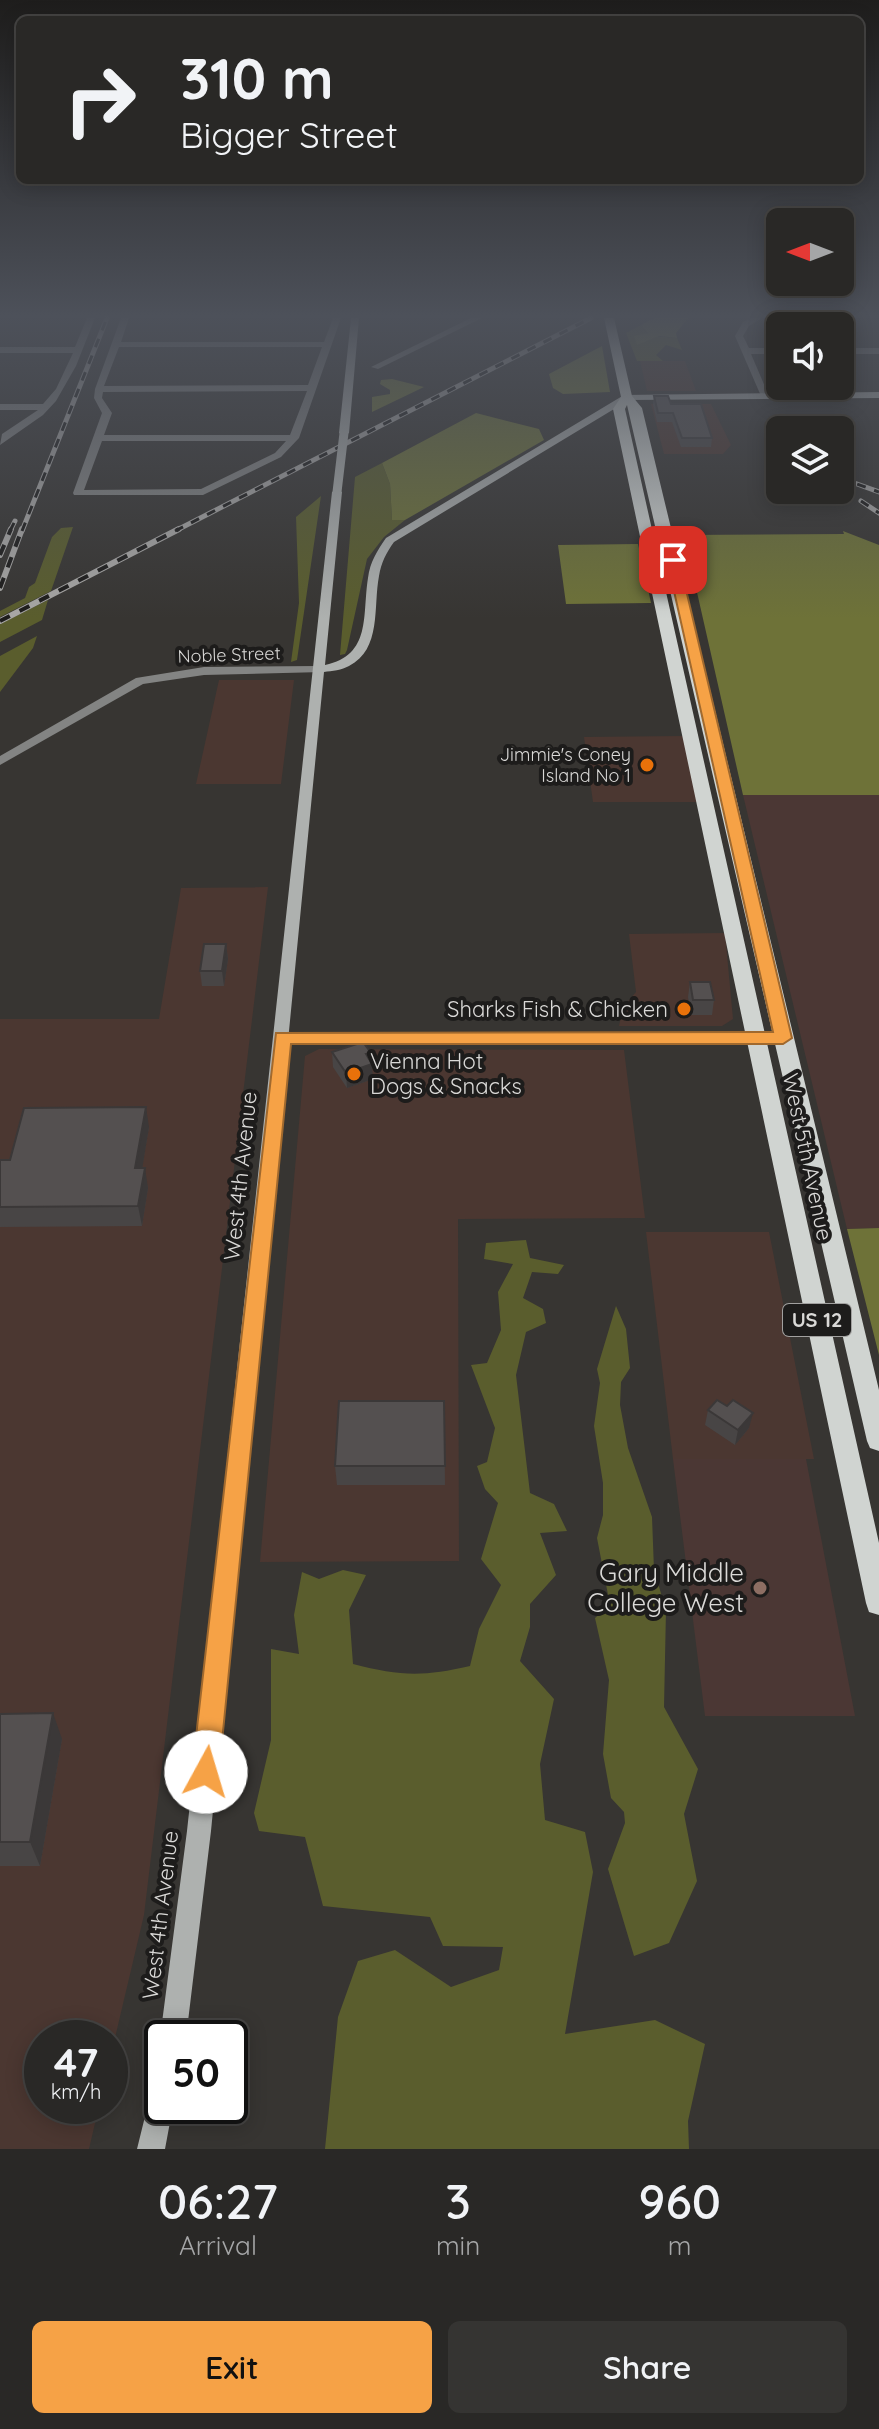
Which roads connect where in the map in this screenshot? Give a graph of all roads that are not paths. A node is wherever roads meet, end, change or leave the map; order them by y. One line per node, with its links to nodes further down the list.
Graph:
1 (28, 418): 10 (street)
2 (105, 418): 8 (street)
3 (301, 418): 9 (street)
4 (345, 418): 15 (main road, West 4th Avenue, bridge)
5 (591, 418): 15 (main road)
6 (621, 418): 11 (main road, West 5th Avenue / US 12)
7 (638, 418): 12 (main road, West 5th Avenue / US 12)
8 (97, 438): 9 (street); 9 (street)
9 (294, 438)
10 (0, 442)
11 (635, 484): 12 (main road); 13 (main road, West 5th Avenue / US 12)
12 (653, 484): 14 (main road, West 5th Avenue / US 12)
13 (662, 607): 14 (main road); 18 (main road, West 5th Avenue / US 12)
14 (684, 607): 17 (main road, West 5th Avenue / US 12)
15 (319, 670): 16 (street, Noble Street); 19 (main road, West 4th Avenue)
16 (0, 761)
17 (744, 872): 18 (main road); 21 (main road, West 5th Avenue / US 12)
18 (719, 873): 20 (main road, West 5th Avenue / US 12)
19 (282, 1038): 20 (street); 24 (main road, West 4th Avenue)
20 (756, 1038): 21 (street); 23 (main road, West 5th Avenue / US 12)
21 (783, 1038): 22 (main road, West 5th Avenue / US 12)
22 (879, 1441)
23 (879, 1603)
24 (175, 2020)
25 (156, 2124): 26 (main road)
26 (151, 2149)

